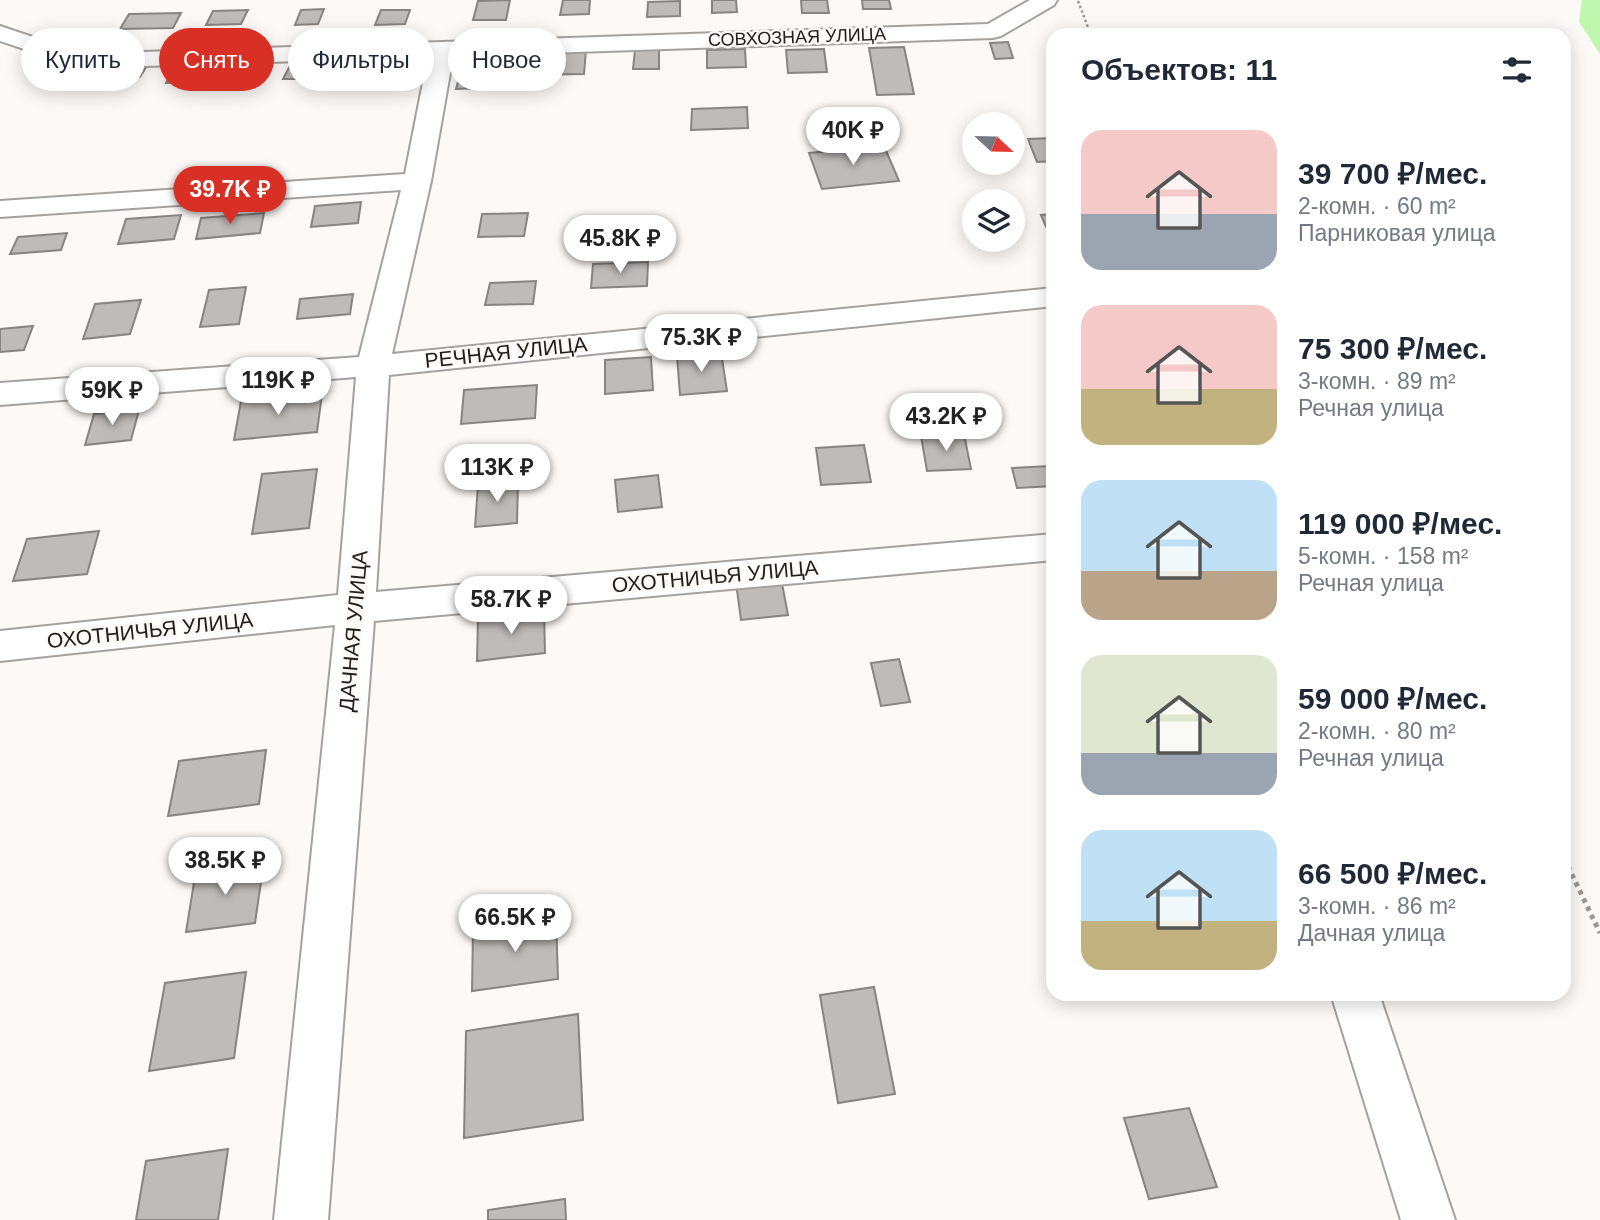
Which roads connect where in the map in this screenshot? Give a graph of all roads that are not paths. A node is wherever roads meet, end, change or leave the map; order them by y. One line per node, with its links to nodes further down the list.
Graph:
1 (1046, 0): 3 (street, СОВХОЗНАЯ УЛИЦА)
2 (0, 33): 3 (street, СОВХОЗНАЯ УЛИЦА)
3 (442, 48): 4 (street, ДАЧНАЯ УЛИЦА)
4 (417, 181): 5 (street); 7 (street, ДАЧНАЯ УЛИЦА)
5 (0, 209)
6 (1046, 298): 7 (street, РЕЧНАЯ УЛИЦА)
7 (373, 366): 8 (street, РЕЧНАЯ УЛИЦА); 10 (street, ДАЧНАЯ УЛИЦА)
8 (0, 394)
9 (1046, 548): 10 (street, ОХОТНИЧЬЯ УЛИЦА)
10 (356, 608): 11 (street, ОХОТНИЧЬЯ УЛИЦА); 13 (street, ДАЧНАЯ УЛИЦА)
11 (0, 646)
12 (1357, 1001): 14 (street)
13 (302, 1220)
14 (1427, 1220)

